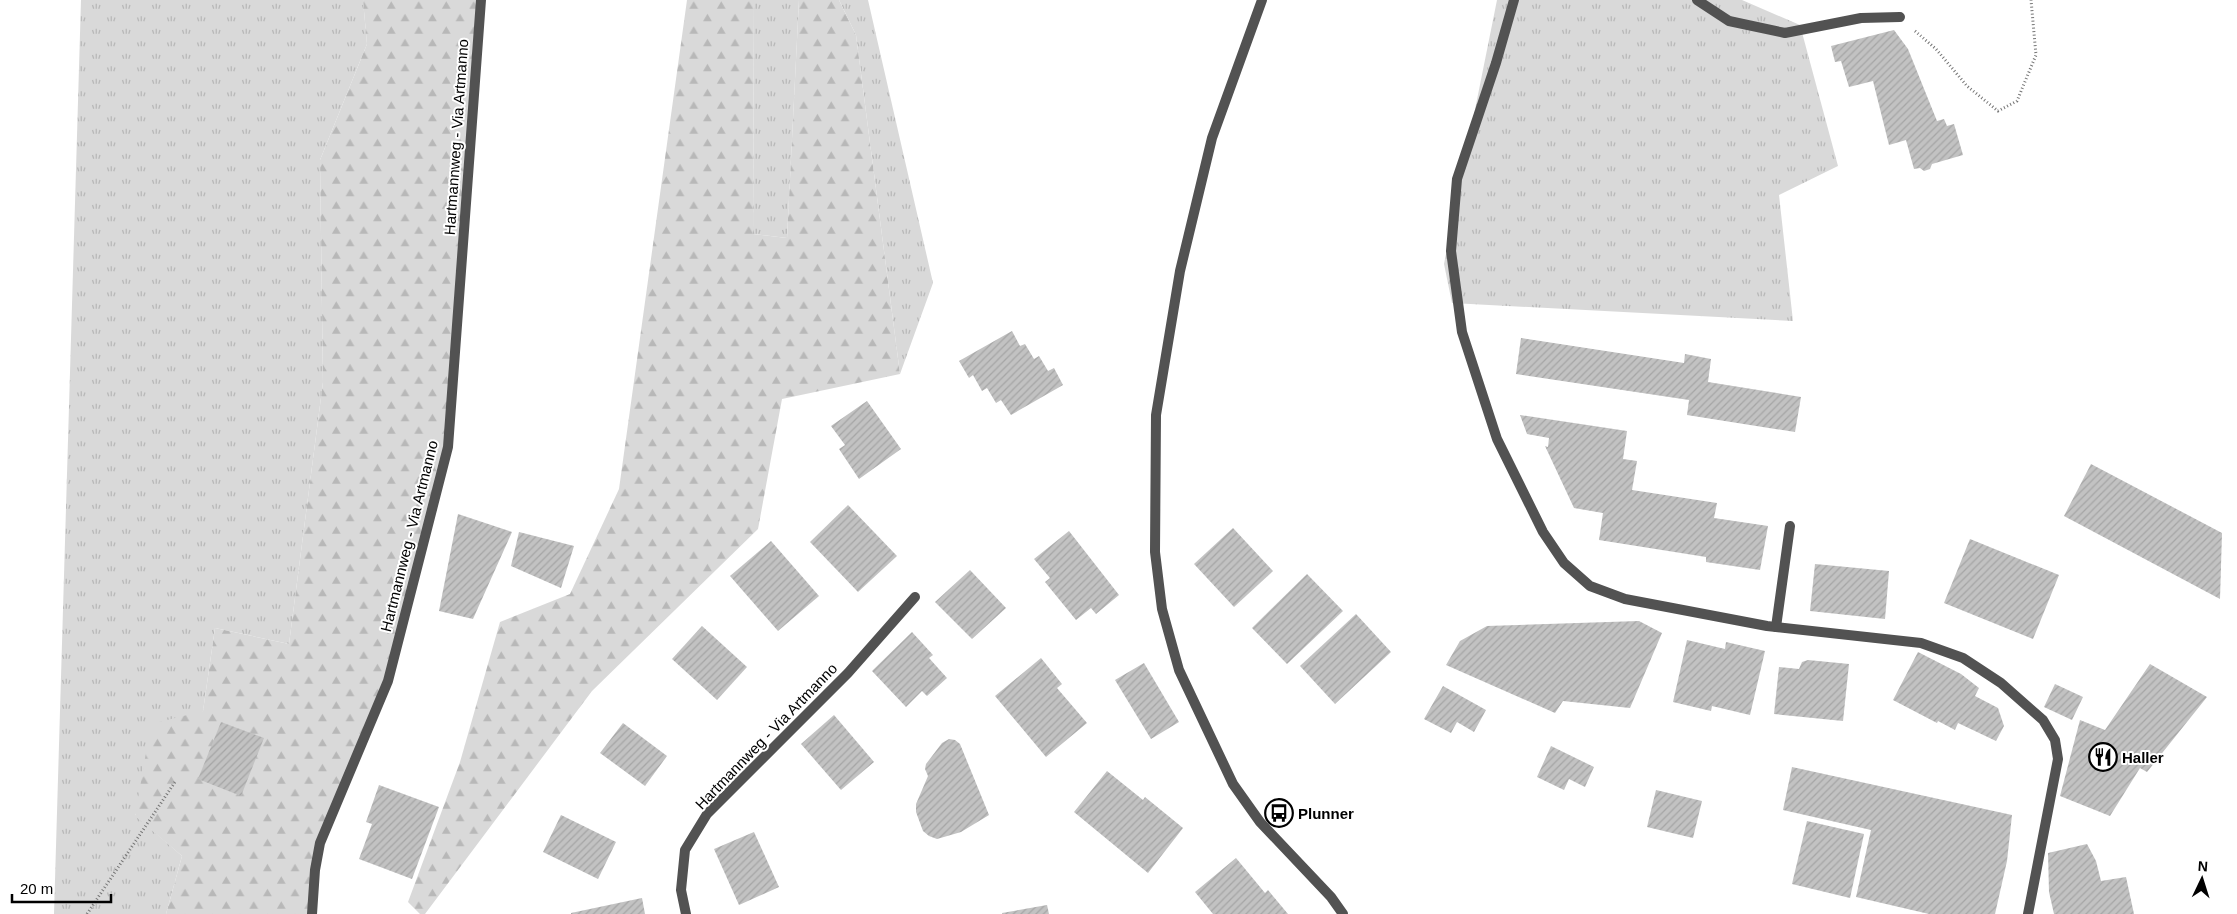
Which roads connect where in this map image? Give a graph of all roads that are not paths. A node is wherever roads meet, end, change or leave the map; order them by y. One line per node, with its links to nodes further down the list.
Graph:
1 (481, 0): 9 (street, Hartmannweg - Via Artmanno)
2 (1262, 0): 11 (street)
3 (1514, 0): 8 (street)
4 (1697, 0): 5 (street)
5 (1900, 17)
6 (1790, 526): 8 (street)
7 (915, 597): 10 (street, Hartmannweg - Via Artmanno)
8 (1776, 628): 12 (street)
9 (312, 914)
10 (686, 914)
11 (1343, 914)
12 (2028, 914)

